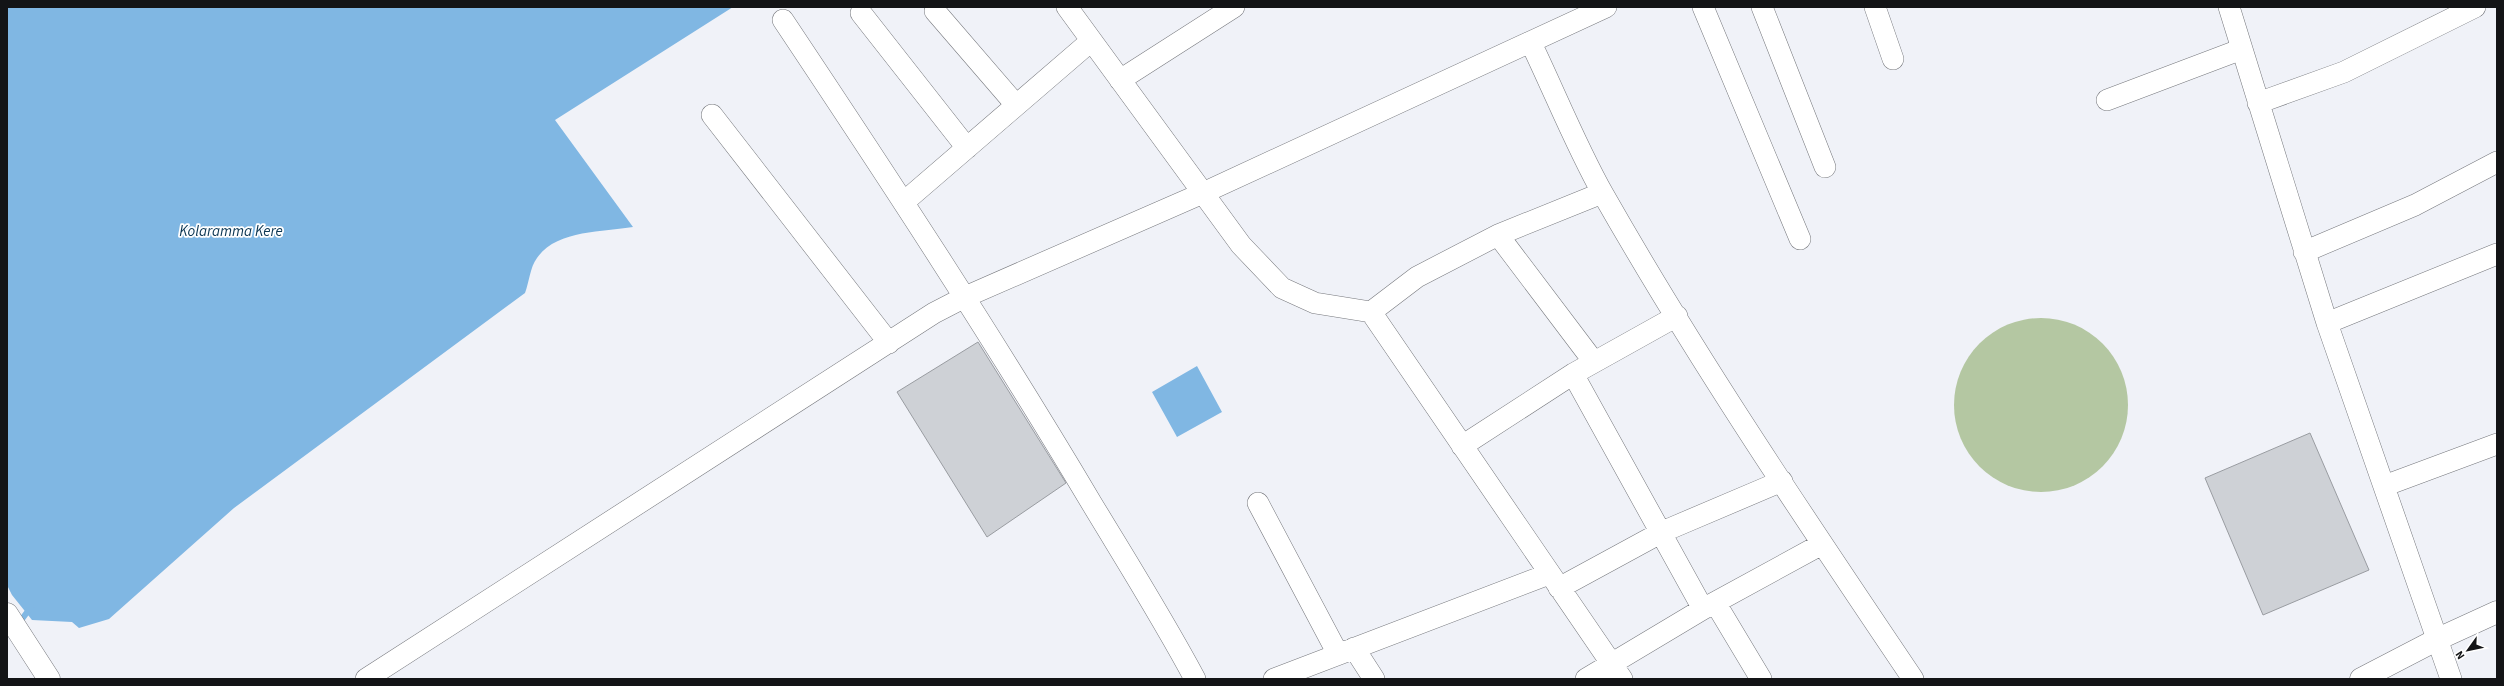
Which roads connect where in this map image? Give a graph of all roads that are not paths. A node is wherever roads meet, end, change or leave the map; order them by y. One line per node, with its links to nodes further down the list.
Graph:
1 (1234, 7): 16 (street)
2 (1606, 7): 13 (street)
3 (1703, 7): 28 (street)
4 (1762, 7): 23 (street)
5 (1875, 7): 15 (street)
6 (2229, 7): 14 (street)
7 (2475, 7): 18 (street)
8 (1073, 9): 12 (street)
9 (935, 12): 19 (street)
10 (861, 13): 21 (street)
11 (783, 20): 26 (street)
12 (1091, 41): 16 (street); 19 (street)
13 (1530, 43): 24 (street); 25 (street)
14 (2242, 49): 17 (street); 18 (street)
15 (1893, 59)
16 (1120, 80): 25 (street)
17 (2107, 100)
18 (2258, 103): 29 (street)
19 (1016, 105): 21 (street)
20 (712, 115): 35 (street)
21 (967, 148): 26 (street)
22 (2497, 162): 29 (street)
23 (1825, 166)
24 (1602, 192): 27 (street); 33 (street)
25 (1203, 193): 31 (street); 32 (street)
26 (904, 202): 31 (street)
27 (1498, 235): 32 (street); 36 (street)
28 (1800, 239)
29 (2304, 252): 34 (street)
30 (2497, 254): 34 (street)
31 (965, 297): 35 (street); 54 (street)
32 (1371, 312): 39 (street)
33 (1677, 316): 36 (street); 40 (street)
34 (2327, 323): 41 (street)
35 (889, 343): 53 (street)
36 (1594, 362): 37 (street)
37 (1573, 374): 39 (street); 43 (street)
38 (2497, 444): 41 (street)
39 (1462, 446): 45 (street)
40 (1782, 481): 43 (street); 44 (street)
41 (2384, 486): 49 (street)
42 (1258, 503): 50 (street)
43 (1662, 532): 45 (street); 46 (street)
44 (1822, 544): 46 (street); 59 (street)
45 (1554, 581): 50 (street); 51 (street)
46 (1710, 606): 51 (street); 58 (street)
47 (2497, 612): 49 (main road)
48 (7, 614): 52 (main road)
49 (2438, 639): 60 (main road); 61 (street)
50 (1346, 651): 55 (street); 56 (street)
51 (1617, 672): 57 (street)
52 (46, 675)
53 (366, 679)
54 (1195, 679)
55 (1274, 679)
56 (1374, 679)
57 (1586, 679)
58 (1761, 679)
59 (1913, 679)
60 (2361, 679)
61 (2451, 679)

